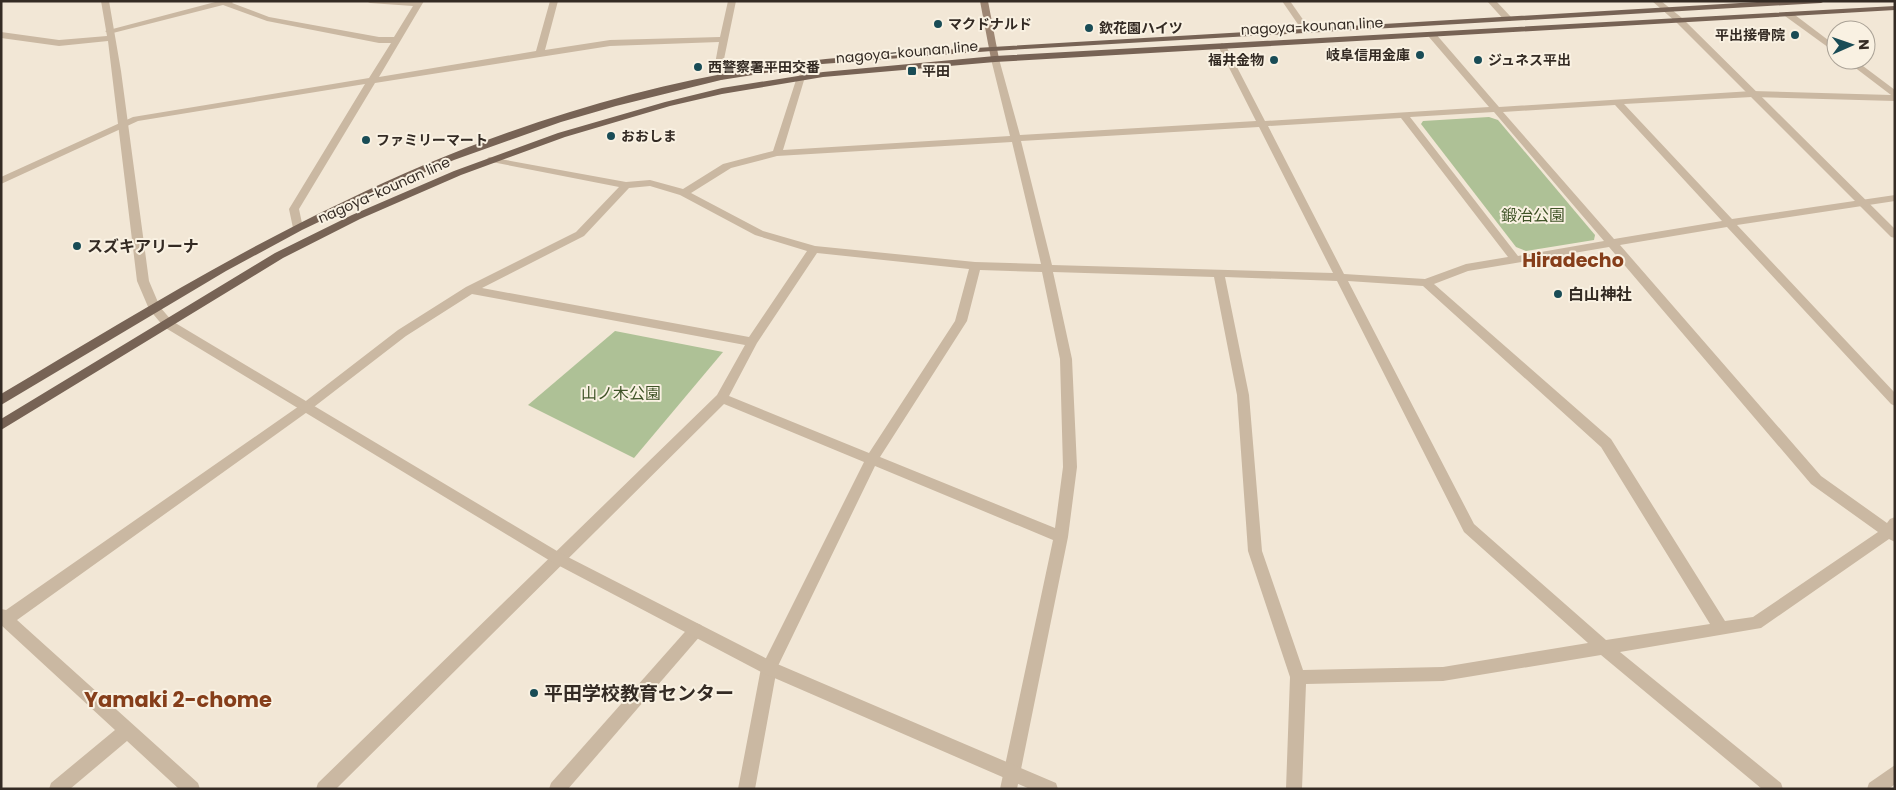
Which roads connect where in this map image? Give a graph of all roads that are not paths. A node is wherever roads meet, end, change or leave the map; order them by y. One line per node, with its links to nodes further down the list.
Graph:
1 (105, 1): 19 (street)
2 (370, 1): 11 (street)
3 (554, 1): 25 (street)
4 (732, 1): 21 (street)
5 (984, 1): 26 (main road)
6 (1286, 1): 17 (street)
7 (1491, 1): 15 (street)
8 (1656, 1): 13 (street)
9 (1820, 1): 13 (main road, nagoya-kounan line)
10 (227, 2): 19 (street); 22 (street)
11 (419, 3): 22 (street)
12 (1895, 8): 14 (main road, nagoya-kounan line)
13 (1667, 11): 15 (main road, nagoya-kounan line); 16 (street)
14 (1788, 14): 16 (main road, nagoya-kounan line); 23 (street)
15 (1508, 19): 17 (main road, nagoya-kounan line)
16 (1679, 20): 20 (main road, nagoya-kounan line); 31 (street)
17 (1308, 31): 26 (main road, nagoya-kounan line)
18 (1, 35): 19 (street)
19 (110, 35): 36 (street)
20 (1432, 35): 24 (main road, nagoya-kounan line); 34 (street)
21 (722, 39): 25 (street); 28 (street)
22 (397, 40): 30 (street)
23 (1826, 42)
24 (1222, 46): 26 (main road, nagoya-kounan line); 37 (street)
25 (540, 53): 30 (street)
26 (994, 54): 28 (main road, nagoya-kounan line); 29 (main road, nagoya-kounan line); 38 (street)
27 (1862, 70): 32 (street)
28 (722, 77): 47 (main road, nagoya-kounan line)
29 (801, 77): 39 (street); 40 (main road, nagoya-kounan line)
30 (373, 79): 36 (street); 47 (street)
31 (1752, 94): 32 (street); 33 (street); 45 (street)
32 (1895, 96)
33 (1618, 103): 34 (street); 46 (street)
34 (1499, 111): 35 (street); 49 (street)
35 (1404, 116): 37 (street); 51 (street)
36 (124, 123): 41 (street); 58 (street)
37 (1262, 124): 38 (street); 55 (street)
38 (1015, 140): 39 (street); 53 (street)
39 (777, 153): 43 (street)
40 (492, 159): 42 (street); 59 (main road, nagoya-kounan line)
41 (1, 181)
42 (626, 185): 43 (street); 57 (street)
43 (684, 193): 50 (street)
44 (1895, 198): 45 (street)
45 (1863, 203): 46 (street); 48 (street)
46 (1729, 223): 49 (street); 63 (street)
47 (298, 228): 58 (main road, nagoya-kounan line)
48 (1895, 235)
49 (1613, 244): 51 (street); 67 (street)
50 (814, 248): 52 (street); 60 (street)
51 (1516, 260): 56 (street)
52 (975, 266): 53 (street); 66 (street)
53 (1046, 268): 54 (street); 68 (street)
54 (1219, 273): 55 (street); 75 (street)
55 (1340, 277): 56 (street); 73 (street)
56 (1426, 284): 71 (street)
57 (470, 290): 60 (street); 64 (street)
58 (155, 309): 59 (street); 62 (main road, nagoya-kounan line)
59 (168, 324): 64 (street); 65 (main road, nagoya-kounan line)
60 (752, 342): 61 (street)
61 (722, 398): 66 (street); 69 (street)
62 (1, 400)
63 (1895, 401)
64 (306, 407): 69 (street); 70 (street)
65 (1, 425)
66 (871, 460): 68 (street); 74 (street)
67 (1893, 530): 71 (street)
68 (1060, 537): 77 (street)
69 (557, 558): 72 (street); 81 (street)
70 (4, 617): 76 (street)
71 (1721, 628): 73 (street)
72 (696, 630): 74 (street); 82 (street)
73 (1604, 648): 75 (street); 87 (street)
74 (768, 668): 77 (street); 83 (street)
75 (1298, 677): 86 (street)
76 (126, 731): 79 (street); 80 (street)
77 (1011, 772): 84 (street); 85 (street)
78 (1895, 774): 88 (street)
79 (57, 789)
80 (192, 789)
81 (324, 789)
82 (556, 789)
83 (746, 789)
84 (1008, 789)
85 (1050, 789)
86 (1294, 789)
87 (1775, 789)
88 (1875, 789)

